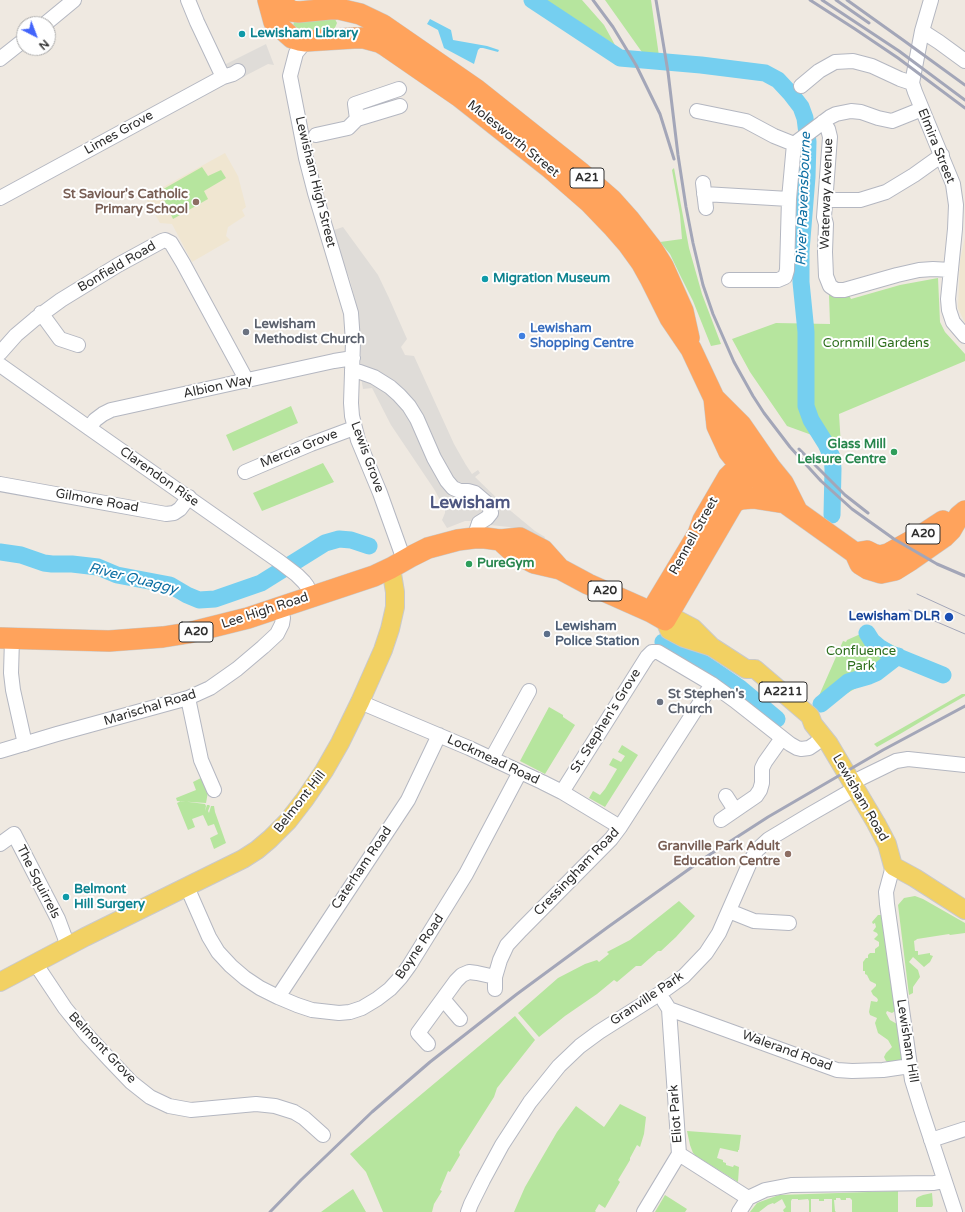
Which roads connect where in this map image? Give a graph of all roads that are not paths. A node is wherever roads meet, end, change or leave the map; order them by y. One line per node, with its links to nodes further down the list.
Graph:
1 (74, 0): 7 (street)
2 (188, 0): 16 (street)
3 (268, 0): 8 (highway)
4 (929, 0): 9 (street)
5 (286, 5): 6 (highway, Molesworth Street / A21); 8 (highway, A21)
6 (339, 10): 10 (highway); 36 (highway, Molesworth Street / A21)
7 (55, 16)
8 (280, 28): 11 (highway, Molesworth Street / A21)
9 (922, 31): 14 (street); 17 (street)
10 (337, 38): 11 (highway, Molesworth Street / A21); 36 (highway, Molesworth Street / A21)
11 (306, 41): 33 (street, Lewisham High Street)
12 (16, 46): 13 (street)
13 (0, 59)
14 (965, 61)
15 (238, 71): 16 (street, Limes Grove)
16 (223, 77): 27 (street, Limes Grove)
17 (912, 82): 18 (street); 19 (street, Elmira Street)
18 (801, 86)
19 (922, 109): 22 (street); 25 (street, Elmira Street)
20 (696, 111): 24 (street)
21 (357, 119): 21 (street); 23 (street)
22 (823, 122): 24 (street); 29 (street, Waterway Avenue)
23 (316, 135)
24 (800, 139): 28 (street)
25 (942, 155): 29 (street); 30 (street, Elmira Street)
26 (704, 195): 28 (street)
27 (0, 198)
28 (789, 199): 31 (street)
29 (826, 200): 30 (street, Waterway Avenue)
30 (951, 270): 34 (street, Elmira Street)
31 (729, 280)
32 (41, 314): 35 (street); 37 (street, Bonfield Road); 40 (street, Bonfield Road)
33 (353, 326): 38 (street, Lewis Grove)
34 (965, 336)
35 (78, 345)
36 (691, 349): 41 (highway, Molesworth Street / A21)
37 (0, 353)
38 (353, 364): 40 (street, Albion Way); 43 (street, Lewis Grove); 51 (street)
39 (0, 365): 42 (street, Clarendon Rise)
40 (247, 380): 42 (street, Albion Way)
41 (721, 405): 44 (highway, Molesworth Street / A21); 47 (highway, Molesworth Street / A21)
42 (89, 428): 48 (street, Clarendon Rise)
43 (354, 428): 45 (street, Mercia Grove); 52 (street, Lewis Grove)
44 (743, 466): 47 (highway, Rennell Street / A20); 49 (highway, Rennell Street / A21); 55 (highway, Rennell Street)
45 (245, 472)
46 (0, 484): 48 (street, Gilmore Road)
47 (782, 495): 49 (highway, Rennell Street / A20); 50 (highway, Rennell Street / A20)
48 (188, 497): 53 (street, Clarendon Rise)
49 (734, 502): 55 (highway, Rennell Street)
50 (962, 514)
51 (474, 538): 52 (highway, A20); 55 (highway, A20)
52 (398, 564): 53 (highway, Lee High Road / A20); 60 (main road, Belmont Hill)
53 (312, 597): 54 (highway, Lee High Road / A20)
54 (280, 608): 56 (highway, Lee High Road / A20); 59 (street, Marischal Road)
55 (658, 616): 61 (main road, A2211)
56 (6, 638): 64 (street)
57 (712, 684): 63 (street); 71 (street, St. Stephen's Grove); 75 (street, Cressingham Road)
58 (529, 691): 66 (street)
59 (188, 698): 64 (street, Marischal Road); 70 (street)
60 (360, 702): 62 (street, Lockmead Road); 78 (main road, Belmont Hill)
61 (818, 731): 63 (street); 69 (main road, Lewisham Road)
62 (439, 735): 66 (street, Lockmead Road); 86 (street, Caterham Road)
63 (782, 738): 73 (street)
64 (25, 744): 65 (street, Marischal Road)
65 (0, 752)
66 (492, 758): 68 (street, Lockmead Road)
67 (965, 765): 69 (street, Granville Park)
68 (520, 772): 71 (street, Lockmead Road); 86 (street, Boyne Road)
69 (855, 785): 77 (main road, Lewisham Road); 80 (street, Granville Park)
70 (214, 790)
71 (562, 792): 75 (street, Lockmead Road)
72 (726, 796): 73 (street)
73 (735, 810): 74 (street)
74 (721, 820)
75 (620, 827): 87 (street, Cressingham Road)
76 (0, 844): 82 (street, The Squirrels)
77 (893, 866): 79 (main road); 91 (street, Lewisham Hill)
78 (187, 887): 82 (main road, Belmont Hill); 86 (street, Boyne Road)
79 (965, 910)
80 (729, 911): 81 (street); 85 (street, Granville Park)
81 (788, 923)
82 (68, 946): 83 (main road, Belmont Hill)
83 (35, 963): 84 (main road, Belmont Hill); 93 (street, Belmont Grove)
84 (0, 982)
85 (659, 994): 88 (street); 98 (street, Granville Park)
86 (278, 997)
87 (443, 999): 89 (street); 90 (street, Cressingham Road)
88 (669, 1008): 91 (street, Walerand Road); 95 (street, Eliot Park)
89 (460, 1019)
90 (428, 1044)
91 (910, 1066): 94 (street, Lewisham Hill)
92 (965, 1129): 94 (street)
93 (323, 1135)
94 (931, 1140): 96 (street, Lewisham Hill)
95 (679, 1154): 97 (street, Eliot Park); 99 (street)
96 (944, 1181): 97 (street); 101 (street, Lewisham Hill)
97 (747, 1199): 100 (street)
98 (468, 1212)
99 (644, 1212)
100 (739, 1212)
101 (955, 1212)

